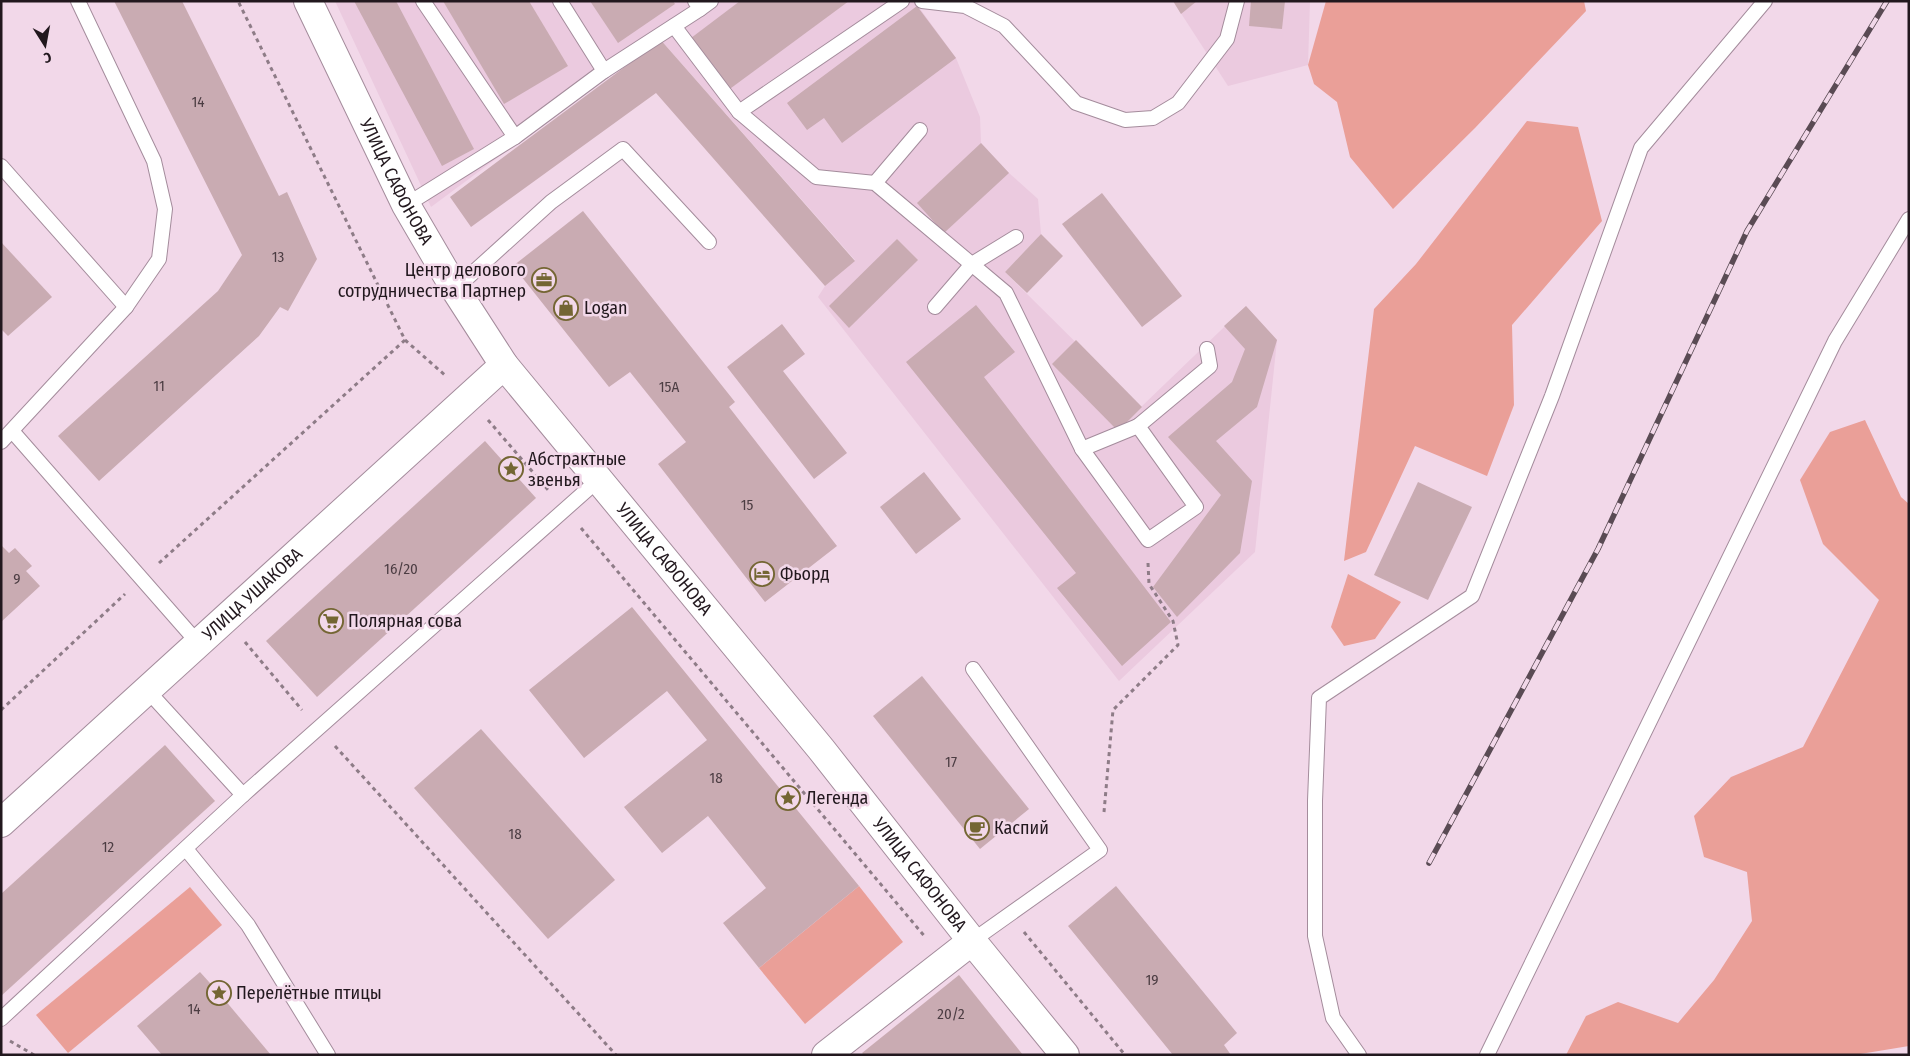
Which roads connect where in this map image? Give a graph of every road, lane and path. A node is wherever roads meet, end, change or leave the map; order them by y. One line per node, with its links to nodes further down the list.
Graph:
1 (78, 1): 24 (lane)
2 (238, 1): 26 (path)
3 (308, 1): 18 (street, УЛИЦА САФОНОВА)
4 (423, 1): 15 (lane)
5 (560, 1): 12 (lane)
6 (902, 1): 13 (lane)
7 (922, 1): 8 (lane)
8 (1237, 1)
9 (1765, 1): 59 (lane)
10 (702, 4): 11 (lane)
11 (674, 26): 12 (lane); 13 (lane)
12 (604, 71): 15 (lane)
13 (738, 112): 17 (lane)
14 (920, 130): 17 (lane)
15 (515, 137): 18 (lane)
16 (1, 166): 24 (lane)
17 (876, 183): 22 (lane)
18 (406, 205): 23 (street, УЛИЦА САФОНОВА)
19 (1909, 219): 60 (lane)
20 (1016, 237): 22 (lane)
21 (708, 242): 23 (lane)
22 (972, 264): 25 (lane); 33 (lane)
23 (454, 289): 28 (street, УЛИЦА САФОНОВА)
24 (126, 307): 31 (lane)
25 (935, 307)
26 (405, 340): 29 (path); 37 (path)
27 (1207, 350): 30 (lane)
28 (504, 365): 29 (street, УЛИЦА УШАКОВА); 34 (street, УЛИЦА САФОНОВА)
29 (468, 396): 35 (path); 38 (street, УЛИЦА УШАКОВА)
30 (1138, 426): 33 (lane); 36 (lane)
31 (13, 432): 32 (lane); 37 (lane)
32 (1, 442)
33 (1082, 449): 36 (lane)
34 (598, 481): 35 (lane); 50 (street, УЛИЦА САФОНОВА)
35 (564, 509): 43 (lane); 49 (path)
36 (1148, 540): 47 (path)
37 (142, 578): 39 (lane); 42 (path)
38 (225, 619): 39 (street, УЛИЦА УШАКОВА); 43 (path)
39 (198, 643): 41 (street, УЛИЦА УШАКОВА)
40 (973, 669): 47 (lane)
41 (147, 690): 44 (lane); 45 (street, УЛИЦА УШАКОВА)
42 (1, 710)
43 (319, 729): 44 (lane); 55 (path)
44 (243, 795): 46 (lane)
45 (1, 823)
46 (186, 849): 51 (lane); 54 (lane)
47 (1100, 850): 48 (lane)
48 (1009, 914): 50 (lane); 58 (path)
49 (918, 928)
50 (972, 940): 56 (street); 57 (street, УЛИЦА САФОНОВА)
51 (1, 1019)
52 (10, 1040): 53 (path)
53 (34, 1055)
54 (328, 1055)
55 (616, 1055)
56 (826, 1055)
57 (1065, 1055)
58 (1125, 1055)
59 (1359, 1055)
60 (1487, 1055)

